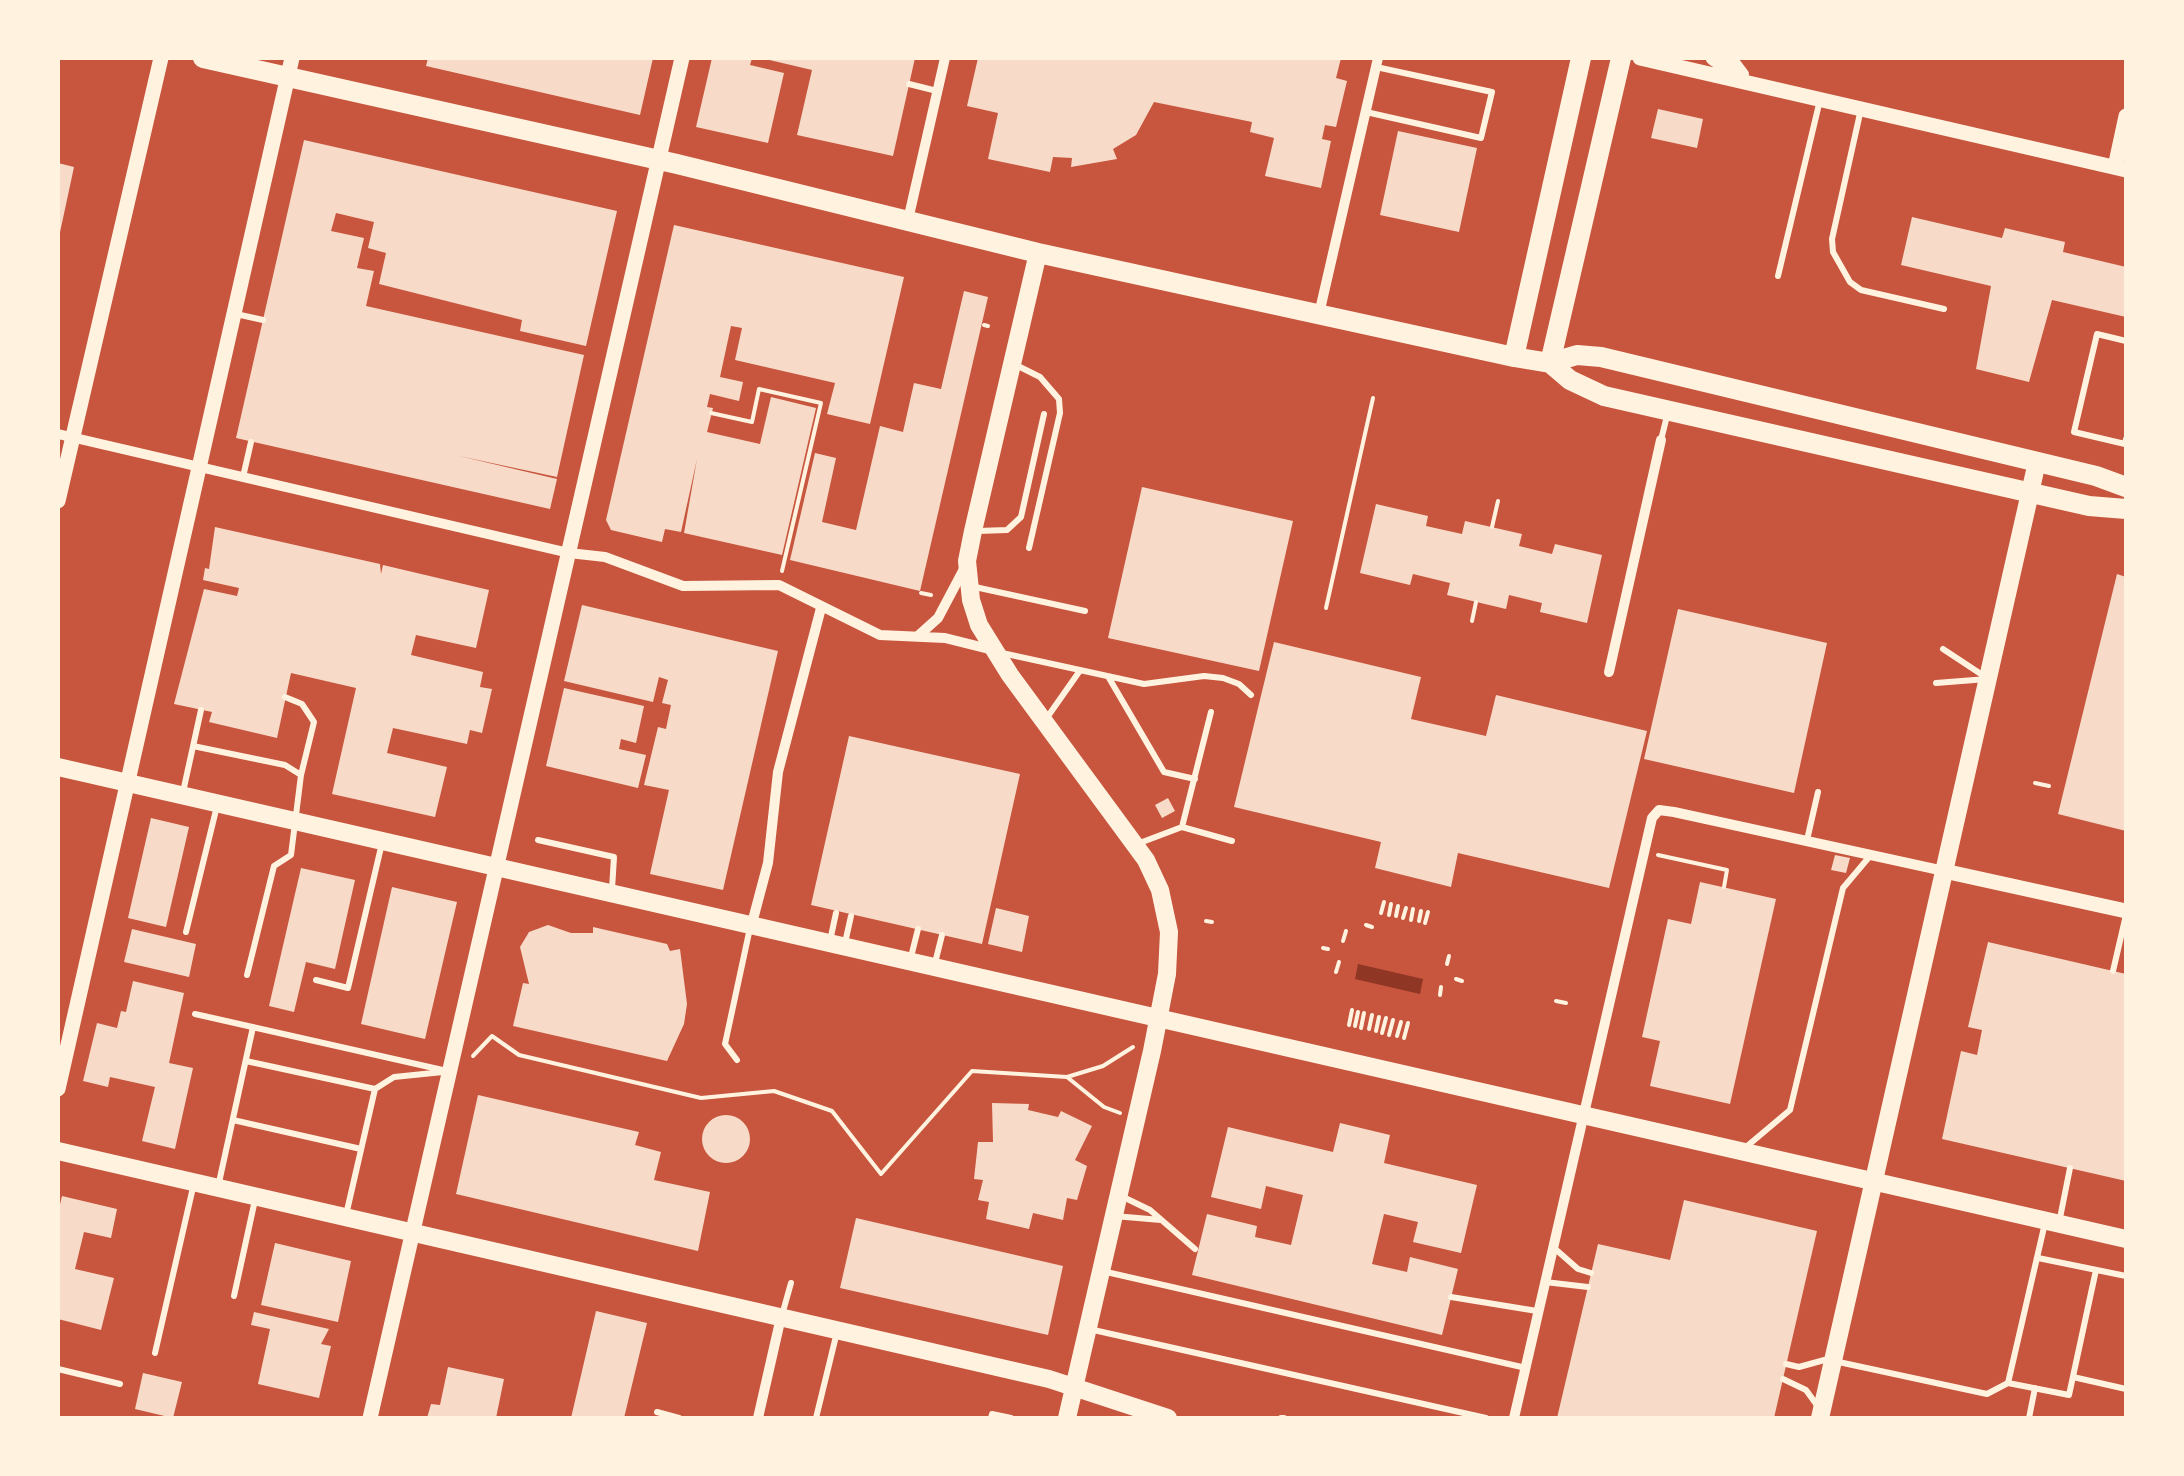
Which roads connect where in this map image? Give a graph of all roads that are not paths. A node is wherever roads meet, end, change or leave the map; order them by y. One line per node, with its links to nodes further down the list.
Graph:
1 (161, 58): 34 (street)
2 (203, 58): 11 (main road)
3 (682, 58): 19 (street)
4 (946, 58): 14 (street)
5 (1581, 58): 29 (main road)
6 (1621, 58): 31 (main road)
7 (1640, 58): 12 (street)
8 (1713, 58): 12 (street)
9 (1732, 58): 12 (street)
10 (1377, 62): 17 (street); 17 (lane)
11 (290, 67): 19 (main road); 25 (street)
12 (1751, 82): 15 (street)
13 (909, 84): 14 (lane)
14 (938, 91): 21 (street)
15 (1820, 99): 16 (street); 23 (lane)
16 (1861, 108): 20 (street); 24 (lane)
17 (1366, 112): 26 (street)
18 (2126, 116): 20 (street)
19 (658, 160): 21 (main road); 47 (street)
20 (2121, 168)
21 (908, 220): 22 (main road)
22 (1038, 253): 26 (main road); 30 (main road)
23 (1778, 276)
24 (1944, 308)
25 (235, 314): 27 (lane); 39 (street)
26 (1319, 314): 29 (main road)
27 (263, 320)
28 (2126, 341): 35 (lane)
29 (1514, 356): 31 (main road)
30 (1012, 363): 45 (main road); 46 (lane)
31 (1550, 364): 32 (main road); 38 (main road)
32 (1668, 410): 36 (lane); 42 (main road)
33 (1044, 414): 45 (lane)
34 (65, 436): 39 (street); 43 (street)
35 (2126, 439)
36 (1662, 440): 56 (street)
37 (251, 442): 40 (lane)
38 (2037, 462): 41 (main road); 42 (main road)
39 (200, 468): 40 (street); 69 (street)
40 (243, 478): 47 (street)
41 (2126, 487)
42 (2030, 493): 44 (main road); 58 (main road)
43 (58, 502)
44 (2126, 509)
45 (972, 531): 48 (main road)
46 (1028, 548)
47 (569, 553): 50 (street); 81 (street)
48 (968, 561): 49 (main road); 52 (street)
49 (968, 586): 51 (lane); 54 (main road)
50 (821, 608): 52 (street); 87 (street)
51 (1085, 611)
52 (918, 635): 54 (street)
53 (1943, 649): 58 (lane)
54 (994, 650): 55 (lane); 64 (main road)
55 (1079, 672): 57 (lane); 64 (lane)
56 (1609, 672)
57 (1109, 678): 60 (lane); 68 (lane)
58 (1988, 678): 59 (lane); 82 (main road)
59 (1936, 683)
60 (1251, 695)
61 (286, 697): 67 (lane)
62 (200, 710): 65 (lane)
63 (1211, 712): 68 (lane)
64 (1046, 718): 79 (main road)
65 (193, 746): 67 (lane); 71 (lane)
66 (58, 766): 69 (main road)
67 (301, 775): 73 (lane)
68 (1196, 779): 74 (lane)
69 (126, 784): 71 (main road); 103 (street)
70 (1818, 792): 76 (lane)
71 (182, 796): 72 (main road)
72 (217, 804): 73 (main road); 89 (lane)
73 (298, 823): 77 (main road); 95 (lane)
74 (1182, 826): 78 (lane); 79 (lane)
75 (538, 840): 83 (lane)
76 (1806, 841): 80 (street); 105 (street)
77 (382, 842): 81 (main road); 96 (lane)
78 (1232, 842)
79 (1136, 845): 98 (main road)
80 (1871, 855): 82 (street); 108 (lane)
81 (496, 869): 83 (main road); 102 (street)
82 (1944, 871): 85 (street); 112 (main road)
83 (610, 895): 87 (main road)
84 (836, 912): 91 (lane)
85 (2126, 913): 94 (lane)
86 (851, 916): 91 (lane)
87 (750, 928): 91 (main road); 100 (lane)
88 (918, 929): 92 (lane)
89 (186, 932)
90 (942, 935): 93 (lane)
91 (836, 947): 92 (main road)
92 (910, 964): 93 (main road)
93 (934, 969): 98 (main road)
94 (2113, 970)
95 (247, 975)
96 (316, 980)
97 (194, 1014): 99 (lane)
98 (1159, 1019): 105 (main road); 114 (main road)
99 (253, 1028): 101 (lane); 102 (lane)
100 (737, 1060)
101 (246, 1061): 104 (lane); 106 (lane)
102 (450, 1071): 104 (lane); 120 (street)
103 (58, 1088)
104 (375, 1089): 107 (lane)
105 (1584, 1113): 108 (main road); 122 (street)
106 (233, 1120): 107 (lane); 113 (lane)
107 (361, 1150): 117 (lane)
108 (1742, 1151): 112 (main road)
109 (58, 1152): 111 (main road)
110 (2070, 1168): 119 (lane)
111 (194, 1182): 113 (main road); 138 (lane)
112 (1874, 1183): 119 (main road); 139 (main road)
113 (218, 1188): 115 (main road)
114 (1119, 1195): 116 (main road); 118 (lane)
115 (256, 1197): 117 (main road); 132 (lane)
116 (1114, 1216): 118 (lane); 126 (main road)
117 (345, 1217): 120 (main road)
118 (1162, 1220): 123 (lane)
119 (2052, 1223): 121 (main road); 124 (lane)
120 (412, 1233): 135 (main road); 152 (street)
121 (2126, 1239)
122 (1553, 1247): 127 (lane); 129 (street)
123 (1195, 1249)
124 (2038, 1258): 125 (lane); 145 (lane)
125 (2096, 1270): 128 (lane); 143 (lane)
126 (1101, 1271): 136 (main road); 141 (lane)
127 (1591, 1272)
128 (2126, 1276)
129 (1545, 1282): 131 (lane); 134 (street)
130 (790, 1283): 135 (lane)
131 (1588, 1287)
132 (234, 1296)
133 (1451, 1297): 134 (lane)
134 (1539, 1311): 141 (street)
135 (781, 1317): 137 (main road); 154 (street)
136 (1088, 1328): 147 (main road); 160 (lane)
137 (838, 1330): 147 (main road); 155 (lane)
138 (155, 1352)
139 (1833, 1358): 140 (lane); 145 (lane); 151 (main road)
140 (1786, 1364)
141 (1526, 1368): 161 (street)
142 (58, 1369): 146 (lane)
143 (2073, 1377): 148 (lane); 149 (lane)
144 (1783, 1379): 151 (lane)
145 (2008, 1382): 148 (lane)
146 (120, 1384)
147 (1074, 1388): 158 (main road); 159 (main road)
148 (2035, 1388): 162 (lane)
149 (2126, 1389)
150 (656, 1412): 153 (lane)
151 (1820, 1415)
152 (370, 1418)
153 (679, 1418)
154 (758, 1418)
155 (816, 1418)
156 (992, 1418): 157 (lane)
157 (1011, 1418)
158 (1067, 1418)
159 (1168, 1418)
160 (1486, 1418)
161 (1514, 1418)
162 (2028, 1418)

